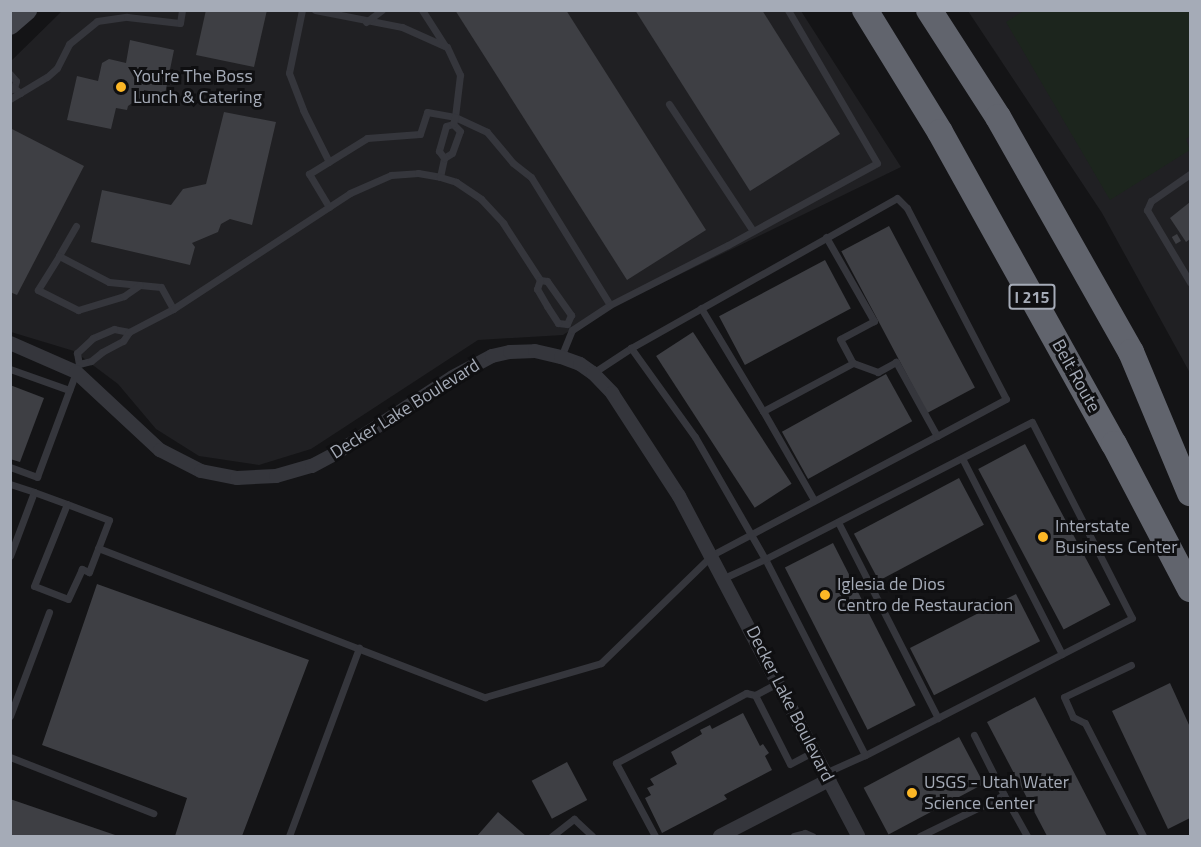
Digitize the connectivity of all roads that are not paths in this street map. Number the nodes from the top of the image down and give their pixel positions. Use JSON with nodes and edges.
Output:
{"nodes":[{"id":1,"x":27,"y":10,"type":"edge"},
{"id":2,"x":183,"y":10,"type":"edge"},
{"id":3,"x":302,"y":10,"type":"edge"},
{"id":4,"x":315,"y":10,"type":"edge"},
{"id":5,"x":382,"y":10,"type":"edge"},
{"id":6,"x":422,"y":10,"type":"edge"},
{"id":7,"x":788,"y":10,"type":"edge"},
{"id":8,"x":864,"y":10,"type":"edge"},
{"id":9,"x":929,"y":10,"type":"edge"},
{"id":10,"x":330,"y":12,"type":"edge"},
{"id":11,"x":366,"y":22,"type":"junction"},
{"id":12,"x":10,"y":25,"type":"edge"},
{"id":13,"x":446,"y":46,"type":"junction"},
{"id":14,"x":10,"y":74,"type":"edge"},
{"id":15,"x":15,"y":90,"type":"edge"},
{"id":16,"x":10,"y":99,"type":"edge"},
{"id":17,"x":669,"y":104,"type":"dead end"},
{"id":18,"x":454,"y":121,"type":"junction"},
{"id":19,"x":444,"y":158,"type":"junction"},
{"id":20,"x":329,"y":162,"type":"junction"},
{"id":21,"x":1191,"y":174,"type":"edge"},
{"id":22,"x":440,"y":177,"type":"junction"},
{"id":23,"x":329,"y":207,"type":"junction"},
{"id":24,"x":76,"y":226,"type":"dead end"},
{"id":25,"x":753,"y":231,"type":"junction"},
{"id":26,"x":826,"y":237,"type":"junction"},
{"id":27,"x":59,"y":256,"type":"junction"},
{"id":28,"x":540,"y":280,"type":"junction"},
{"id":29,"x":1191,"y":282,"type":"edge"},
{"id":30,"x":141,"y":284,"type":"junction"},
{"id":31,"x":609,"y":305,"type":"junction"},
{"id":32,"x":701,"y":308,"type":"junction"},
{"id":33,"x":173,"y":309,"type":"junction"},
{"id":34,"x":569,"y":327,"type":"junction"},
{"id":35,"x":129,"y":332,"type":"junction"},
{"id":36,"x":10,"y":343,"type":"edge"},
{"id":37,"x":632,"y":348,"type":"junction"},
{"id":38,"x":1131,"y":352,"type":"junction"},
{"id":39,"x":561,"y":357,"type":"junction"},
{"id":40,"x":854,"y":363,"type":"junction"},
{"id":41,"x":78,"y":368,"type":"junction"},
{"id":42,"x":10,"y":369,"type":"edge"},
{"id":43,"x":593,"y":373,"type":"junction"},
{"id":44,"x":69,"y":390,"type":"junction"},
{"id":45,"x":763,"y":411,"type":"junction"},
{"id":46,"x":937,"y":436,"type":"junction"},
{"id":47,"x":962,"y":458,"type":"junction"},
{"id":48,"x":1191,"y":458,"type":"edge"},
{"id":49,"x":10,"y":467,"type":"edge"},
{"id":50,"x":10,"y":484,"type":"edge"},
{"id":51,"x":34,"y":492,"type":"junction"},
{"id":52,"x":1191,"y":493,"type":"edge"},
{"id":53,"x":814,"y":500,"type":"junction"},
{"id":54,"x":67,"y":504,"type":"junction"},
{"id":55,"x":838,"y":522,"type":"junction"},
{"id":56,"x":753,"y":533,"type":"junction"},
{"id":57,"x":99,"y":548,"type":"junction"},
{"id":58,"x":712,"y":555,"type":"junction"},
{"id":59,"x":10,"y":556,"type":"edge"},
{"id":60,"x":765,"y":559,"type":"junction"},
{"id":61,"x":724,"y":578,"type":"junction"},
{"id":62,"x":1191,"y":589,"type":"edge"},
{"id":63,"x":49,"y":612,"type":"dead end"},
{"id":64,"x":359,"y":648,"type":"junction"},
{"id":65,"x":1062,"y":654,"type":"junction"},
{"id":66,"x":1131,"y":665,"type":"dead end"},
{"id":67,"x":778,"y":683,"type":"junction"},
{"id":68,"x":755,"y":695,"type":"junction"},
{"id":69,"x":10,"y":717,"type":"edge"},
{"id":70,"x":938,"y":717,"type":"junction"},
{"id":71,"x":974,"y":735,"type":"dead end"},
{"id":72,"x":814,"y":752,"type":"junction"},
{"id":73,"x":866,"y":755,"type":"junction"},
{"id":74,"x":10,"y":757,"type":"edge"},
{"id":75,"x":827,"y":777,"type":"junction"},
{"id":76,"x":1004,"y":795,"type":"junction"},
{"id":77,"x":153,"y":813,"type":"dead end"},
{"id":78,"x":809,"y":835,"type":"edge"},
{"id":79,"x":289,"y":837,"type":"edge"},
{"id":80,"x":552,"y":837,"type":"edge"},
{"id":81,"x":592,"y":837,"type":"edge"},
{"id":82,"x":656,"y":837,"type":"edge"},
{"id":83,"x":720,"y":837,"type":"edge"},
{"id":84,"x":794,"y":837,"type":"edge"},
{"id":85,"x":858,"y":837,"type":"edge"},
{"id":86,"x":920,"y":837,"type":"edge"},
{"id":87,"x":1027,"y":837,"type":"edge"},
{"id":88,"x":1143,"y":837,"type":"edge"}],
"edges":[{"from":1,"to":12,"type":"street"},
{"from":2,"to":15,"type":"lane"},
{"from":3,"to":20,"type":"lane"},
{"from":4,"to":10,"type":"lane"},
{"from":5,"to":11,"type":"lane"},
{"from":6,"to":13,"type":"lane"},
{"from":7,"to":25,"type":"lane"},
{"from":8,"to":62,"type":"highway","name":"Belt Route","number":"I 215"},
{"from":9,"to":38,"type":"highway"},
{"from":10,"to":11,"type":"lane"},
{"from":11,"to":13,"type":"lane"},
{"from":13,"to":18,"type":"lane"},
{"from":14,"to":15,"type":"lane"},
{"from":15,"to":16,"type":"lane"},
{"from":17,"to":25,"type":"lane"},
{"from":18,"to":19,"type":"lane"},
{"from":18,"to":19,"type":"lane"},
{"from":18,"to":20,"type":"lane"},
{"from":18,"to":31,"type":"lane"},
{"from":19,"to":22,"type":"lane"},
{"from":20,"to":23,"type":"lane"},
{"from":21,"to":29,"type":"lane"},
{"from":22,"to":23,"type":"lane"},
{"from":22,"to":28,"type":"lane"},
{"from":23,"to":33,"type":"lane"},
{"from":24,"to":27,"type":"lane"},
{"from":25,"to":31,"type":"lane"},
{"from":26,"to":32,"type":"lane"},
{"from":26,"to":40,"type":"lane"},
{"from":26,"to":46,"type":"lane"},
{"from":27,"to":30,"type":"lane"},
{"from":27,"to":30,"type":"lane"},
{"from":28,"to":34,"type":"lane"},
{"from":28,"to":34,"type":"lane"},
{"from":30,"to":33,"type":"lane"},
{"from":31,"to":34,"type":"lane"},
{"from":32,"to":37,"type":"lane"},
{"from":32,"to":45,"type":"lane"},
{"from":33,"to":35,"type":"lane"},
{"from":34,"to":39,"type":"lane"},
{"from":35,"to":41,"type":"lane"},
{"from":35,"to":41,"type":"lane"},
{"from":36,"to":41,"type":"street","name":"Decker Lake Boulevard"},
{"from":37,"to":43,"type":"lane"},
{"from":37,"to":56,"type":"lane"},
{"from":38,"to":48,"type":"highway"},
{"from":38,"to":52,"type":"highway"},
{"from":39,"to":41,"type":"street","name":"Decker Lake Boulevard"},
{"from":39,"to":43,"type":"street","name":"Decker Lake Boulevard"},
{"from":40,"to":45,"type":"lane"},
{"from":40,"to":46,"type":"lane"},
{"from":41,"to":44,"type":"lane"},
{"from":42,"to":44,"type":"lane"},
{"from":43,"to":58,"type":"street","name":"Decker Lake Boulevard"},
{"from":44,"to":49,"type":"lane"},
{"from":45,"to":53,"type":"lane"},
{"from":46,"to":53,"type":"lane"},
{"from":47,"to":55,"type":"lane"},
{"from":47,"to":65,"type":"lane"},
{"from":47,"to":65,"type":"lane"},
{"from":50,"to":51,"type":"lane"},
{"from":51,"to":54,"type":"lane"},
{"from":51,"to":59,"type":"lane"},
{"from":53,"to":56,"type":"lane"},
{"from":54,"to":57,"type":"lane"},
{"from":54,"to":57,"type":"lane"},
{"from":55,"to":60,"type":"lane"},
{"from":55,"to":70,"type":"lane"},
{"from":56,"to":58,"type":"lane"},
{"from":56,"to":60,"type":"lane"},
{"from":57,"to":64,"type":"lane"},
{"from":58,"to":61,"type":"street","name":"Decker Lake Boulevard"},
{"from":58,"to":64,"type":"lane"},
{"from":60,"to":61,"type":"lane"},
{"from":60,"to":73,"type":"lane"},
{"from":61,"to":67,"type":"street","name":"Decker Lake Boulevard"},
{"from":63,"to":69,"type":"lane"},
{"from":64,"to":79,"type":"lane"},
{"from":65,"to":70,"type":"lane"},
{"from":66,"to":88,"type":"lane"},
{"from":67,"to":68,"type":"lane"},
{"from":67,"to":72,"type":"street","name":"Decker Lake Boulevard"},
{"from":68,"to":72,"type":"lane"},
{"from":68,"to":82,"type":"lane"},
{"from":70,"to":73,"type":"lane"},
{"from":71,"to":76,"type":"lane"},
{"from":72,"to":75,"type":"street","name":"Decker Lake Boulevard"},
{"from":73,"to":75,"type":"lane"},
{"from":74,"to":77,"type":"lane"},
{"from":75,"to":83,"type":"street"},
{"from":75,"to":85,"type":"street","name":"Decker Lake Boulevard"},
{"from":76,"to":86,"type":"lane"},
{"from":76,"to":87,"type":"lane"},
{"from":78,"to":84,"type":"lane"},
{"from":80,"to":81,"type":"lane"}]}
